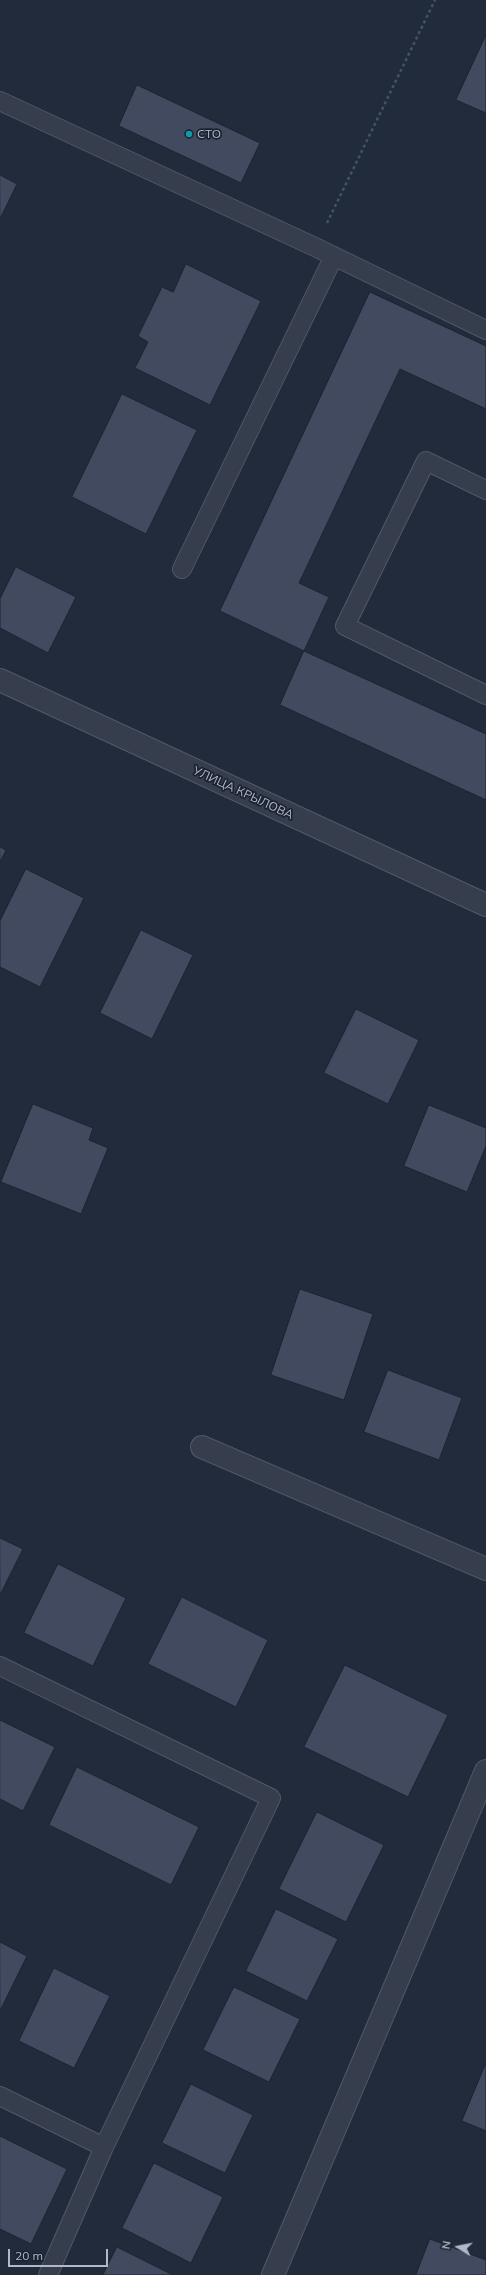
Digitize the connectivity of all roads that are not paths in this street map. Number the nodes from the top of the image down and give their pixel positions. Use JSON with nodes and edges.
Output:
{"nodes":[{"id":1,"x":0,"y":101,"type":"edge"},
{"id":2,"x":334,"y":256,"type":"junction"},
{"id":3,"x":486,"y":330,"type":"edge"},
{"id":4,"x":486,"y":490,"type":"edge"},
{"id":5,"x":182,"y":569,"type":"dead end"},
{"id":6,"x":0,"y":680,"type":"edge"},
{"id":7,"x":486,"y":695,"type":"edge"},
{"id":8,"x":486,"y":905,"type":"edge"},
{"id":9,"x":202,"y":1447,"type":"dead end"},
{"id":10,"x":486,"y":1569,"type":"edge"},
{"id":11,"x":0,"y":1666,"type":"edge"},
{"id":12,"x":486,"y":1771,"type":"edge"},
{"id":13,"x":0,"y":2096,"type":"edge"},
{"id":14,"x":104,"y":2147,"type":"junction"},
{"id":15,"x":48,"y":2275,"type":"edge"},
{"id":16,"x":273,"y":2275,"type":"edge"}],
"edges":[{"from":1,"to":2,"type":"lane"},
{"from":2,"to":3,"type":"lane"},
{"from":2,"to":5,"type":"lane"},
{"from":4,"to":7,"type":"lane"},
{"from":6,"to":8,"type":"street","name":"УЛИЦА КРЫЛОВА"},
{"from":9,"to":10,"type":"street"},
{"from":11,"to":14,"type":"lane"},
{"from":12,"to":16,"type":"street"},
{"from":13,"to":14,"type":"lane"},
{"from":14,"to":15,"type":"lane"}]}
